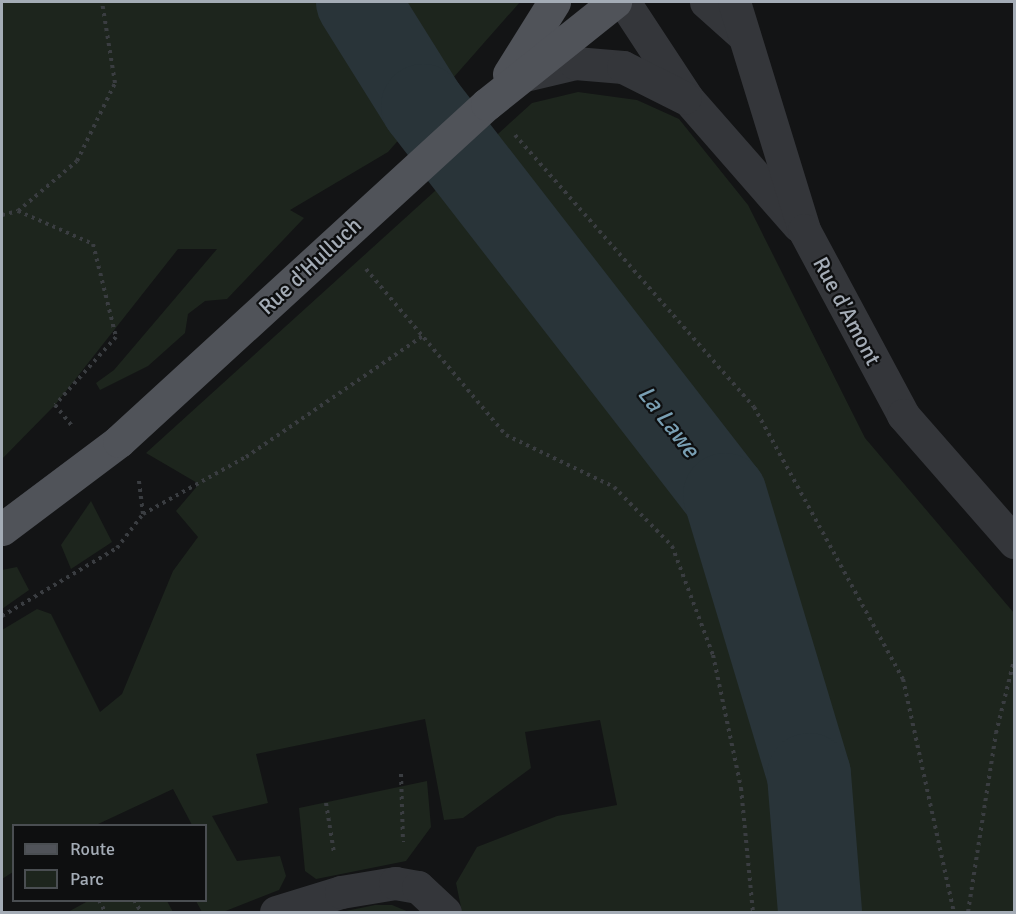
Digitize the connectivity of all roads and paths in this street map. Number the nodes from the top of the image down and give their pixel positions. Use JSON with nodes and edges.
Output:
{"nodes":[{"id":1,"x":102,"y":2,"type":"edge"},
{"id":2,"x":554,"y":2,"type":"edge"},
{"id":3,"x":615,"y":2,"type":"edge"},
{"id":4,"x":624,"y":2,"type":"edge"},
{"id":5,"x":706,"y":2,"type":"edge"},
{"id":6,"x":734,"y":2,"type":"edge"},
{"id":7,"x":747,"y":2,"type":"edge"},
{"id":8,"x":750,"y":42,"type":"junction"},
{"id":9,"x":525,"y":75,"type":"junction"},
{"id":10,"x":687,"y":98,"type":"junction"},
{"id":11,"x":487,"y":104,"type":"junction"},
{"id":12,"x":18,"y":211,"type":"junction"},
{"id":13,"x":2,"y":215,"type":"edge"},
{"id":14,"x":804,"y":230,"type":"junction"},
{"id":15,"x":340,"y":238,"type":"junction"},
{"id":16,"x":423,"y":336,"type":"junction"},
{"id":17,"x":75,"y":429,"type":"dead end"},
{"id":18,"x":139,"y":475,"type":"dead end"},
{"id":19,"x":142,"y":514,"type":"junction"},
{"id":20,"x":2,"y":529,"type":"edge"},
{"id":21,"x":1014,"y":542,"type":"edge"},
{"id":22,"x":2,"y":616,"type":"edge"},
{"id":23,"x":1014,"y":660,"type":"edge"},
{"id":24,"x":401,"y":774,"type":"dead end"},
{"id":25,"x":326,"y":803,"type":"dead end"},
{"id":26,"x":409,"y":886,"type":"junction"},
{"id":27,"x":341,"y":892,"type":"junction"},
{"id":28,"x":276,"y":912,"type":"edge"},
{"id":29,"x":445,"y":912,"type":"edge"},
{"id":30,"x":753,"y":912,"type":"edge"},
{"id":31,"x":954,"y":912,"type":"edge"},
{"id":32,"x":968,"y":912,"type":"edge"}],
"edges":[{"from":1,"to":12,"type":"path"},
{"from":2,"to":11,"type":"main road"},
{"from":3,"to":9,"type":"main road","name":"Rue d'Hulluch"},
{"from":4,"to":10,"type":"street"},
{"from":5,"to":8,"type":"street"},
{"from":6,"to":8,"type":"street"},
{"from":7,"to":8,"type":"street"},
{"from":8,"to":14,"type":"street","name":"Rue d'Amont"},
{"from":9,"to":10,"type":"street"},
{"from":9,"to":11,"type":"main road","name":"Rue d'Hulluch"},
{"from":10,"to":14,"type":"street"},
{"from":11,"to":15,"type":"main road","name":"Rue d'Hulluch"},
{"from":11,"to":31,"type":"path"},
{"from":12,"to":13,"type":"path"},
{"from":12,"to":17,"type":"path"},
{"from":14,"to":21,"type":"street","name":"Rue d'Amont"},
{"from":15,"to":16,"type":"path"},
{"from":15,"to":20,"type":"main road","name":"Rue d'Hulluch"},
{"from":16,"to":19,"type":"path"},
{"from":16,"to":30,"type":"path"},
{"from":18,"to":19,"type":"path"},
{"from":19,"to":22,"type":"path"},
{"from":23,"to":32,"type":"path"},
{"from":24,"to":26,"type":"path"},
{"from":25,"to":27,"type":"path"},
{"from":26,"to":27,"type":"street"},
{"from":26,"to":29,"type":"street"},
{"from":27,"to":28,"type":"street"}]}
